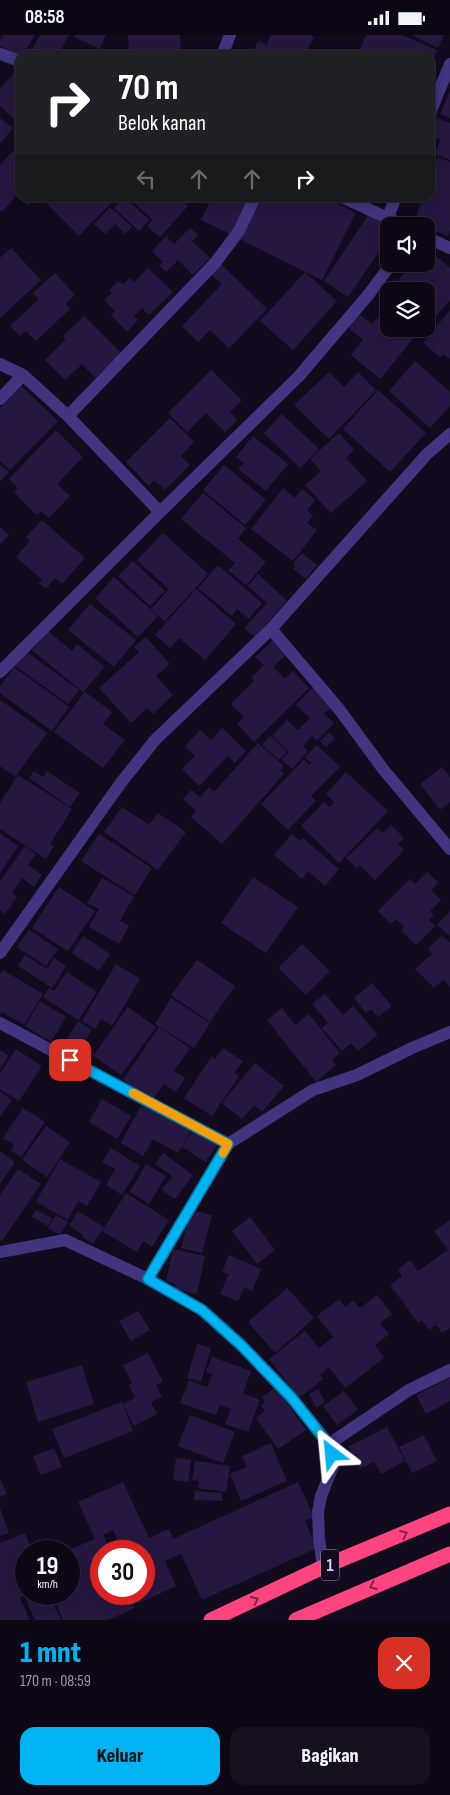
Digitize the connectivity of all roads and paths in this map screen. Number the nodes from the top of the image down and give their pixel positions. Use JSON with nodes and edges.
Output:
{"nodes":[{"id":1,"x":230,"y":35,"type":"edge"},
{"id":2,"x":224,"y":50,"type":"edge"},
{"id":3,"x":0,"y":54,"type":"edge"},
{"id":4,"x":15,"y":59,"type":"edge"},
{"id":5,"x":450,"y":64,"type":"edge"},
{"id":6,"x":435,"y":101,"type":"edge"},
{"id":7,"x":253,"y":202,"type":"edge"},
{"id":8,"x":354,"y":202,"type":"edge"},
{"id":9,"x":394,"y":202,"type":"edge"},
{"id":10,"x":388,"y":217,"type":"joint"},
{"id":11,"x":435,"y":241,"type":"edge"},
{"id":12,"x":450,"y":248,"type":"edge"},
{"id":13,"x":384,"y":272,"type":"edge"},
{"id":14,"x":0,"y":364,"type":"edge"},
{"id":15,"x":23,"y":375,"type":"junction"},
{"id":16,"x":0,"y":399,"type":"edge"},
{"id":17,"x":68,"y":416,"type":"junction"},
{"id":18,"x":450,"y":434,"type":"edge"},
{"id":19,"x":160,"y":512,"type":"junction"},
{"id":20,"x":271,"y":629,"type":"junction"},
{"id":21,"x":0,"y":672,"type":"edge"},
{"id":22,"x":450,"y":849,"type":"edge"},
{"id":23,"x":0,"y":953,"type":"edge"},
{"id":24,"x":0,"y":1023,"type":"edge"},
{"id":25,"x":450,"y":1032,"type":"edge"},
{"id":26,"x":228,"y":1144,"type":"junction"},
{"id":27,"x":0,"y":1251,"type":"edge"},
{"id":28,"x":148,"y":1279,"type":"junction"},
{"id":29,"x":450,"y":1370,"type":"edge"},
{"id":30,"x":329,"y":1445,"type":"junction"},
{"id":31,"x":450,"y":1514,"type":"edge"},
{"id":32,"x":450,"y":1554,"type":"edge"},
{"id":33,"x":323,"y":1567,"type":"junction"},
{"id":34,"x":315,"y":1616,"type":"edge"},
{"id":35,"x":211,"y":1620,"type":"edge"},
{"id":36,"x":296,"y":1620,"type":"edge"}],
"edges":[{"from":1,"to":2,"type":"street"},
{"from":3,"to":4,"type":"street"},
{"from":5,"to":6,"type":"street"},
{"from":7,"to":17,"type":"street"},
{"from":8,"to":10,"type":"street"},
{"from":9,"to":10,"type":"street"},
{"from":11,"to":12,"type":"street"},
{"from":13,"to":19,"type":"street"},
{"from":14,"to":15,"type":"street"},
{"from":15,"to":16,"type":"street"},
{"from":15,"to":17,"type":"street"},
{"from":17,"to":19,"type":"street"},
{"from":18,"to":20,"type":"street"},
{"from":19,"to":21,"type":"street"},
{"from":20,"to":22,"type":"street"},
{"from":20,"to":23,"type":"street"},
{"from":24,"to":26,"type":"street"},
{"from":25,"to":26,"type":"street"},
{"from":26,"to":28,"type":"street"},
{"from":27,"to":28,"type":"street"},
{"from":28,"to":30,"type":"street"},
{"from":29,"to":30,"type":"street"},
{"from":30,"to":33,"type":"street"},
{"from":33,"to":31,"type":"highway","number":"1","one_way":true},
{"from":32,"to":34,"type":"highway","number":"1","one_way":true},
{"from":35,"to":33,"type":"highway","number":"1","one_way":true},
{"from":34,"to":36,"type":"highway","number":"1"}]}
